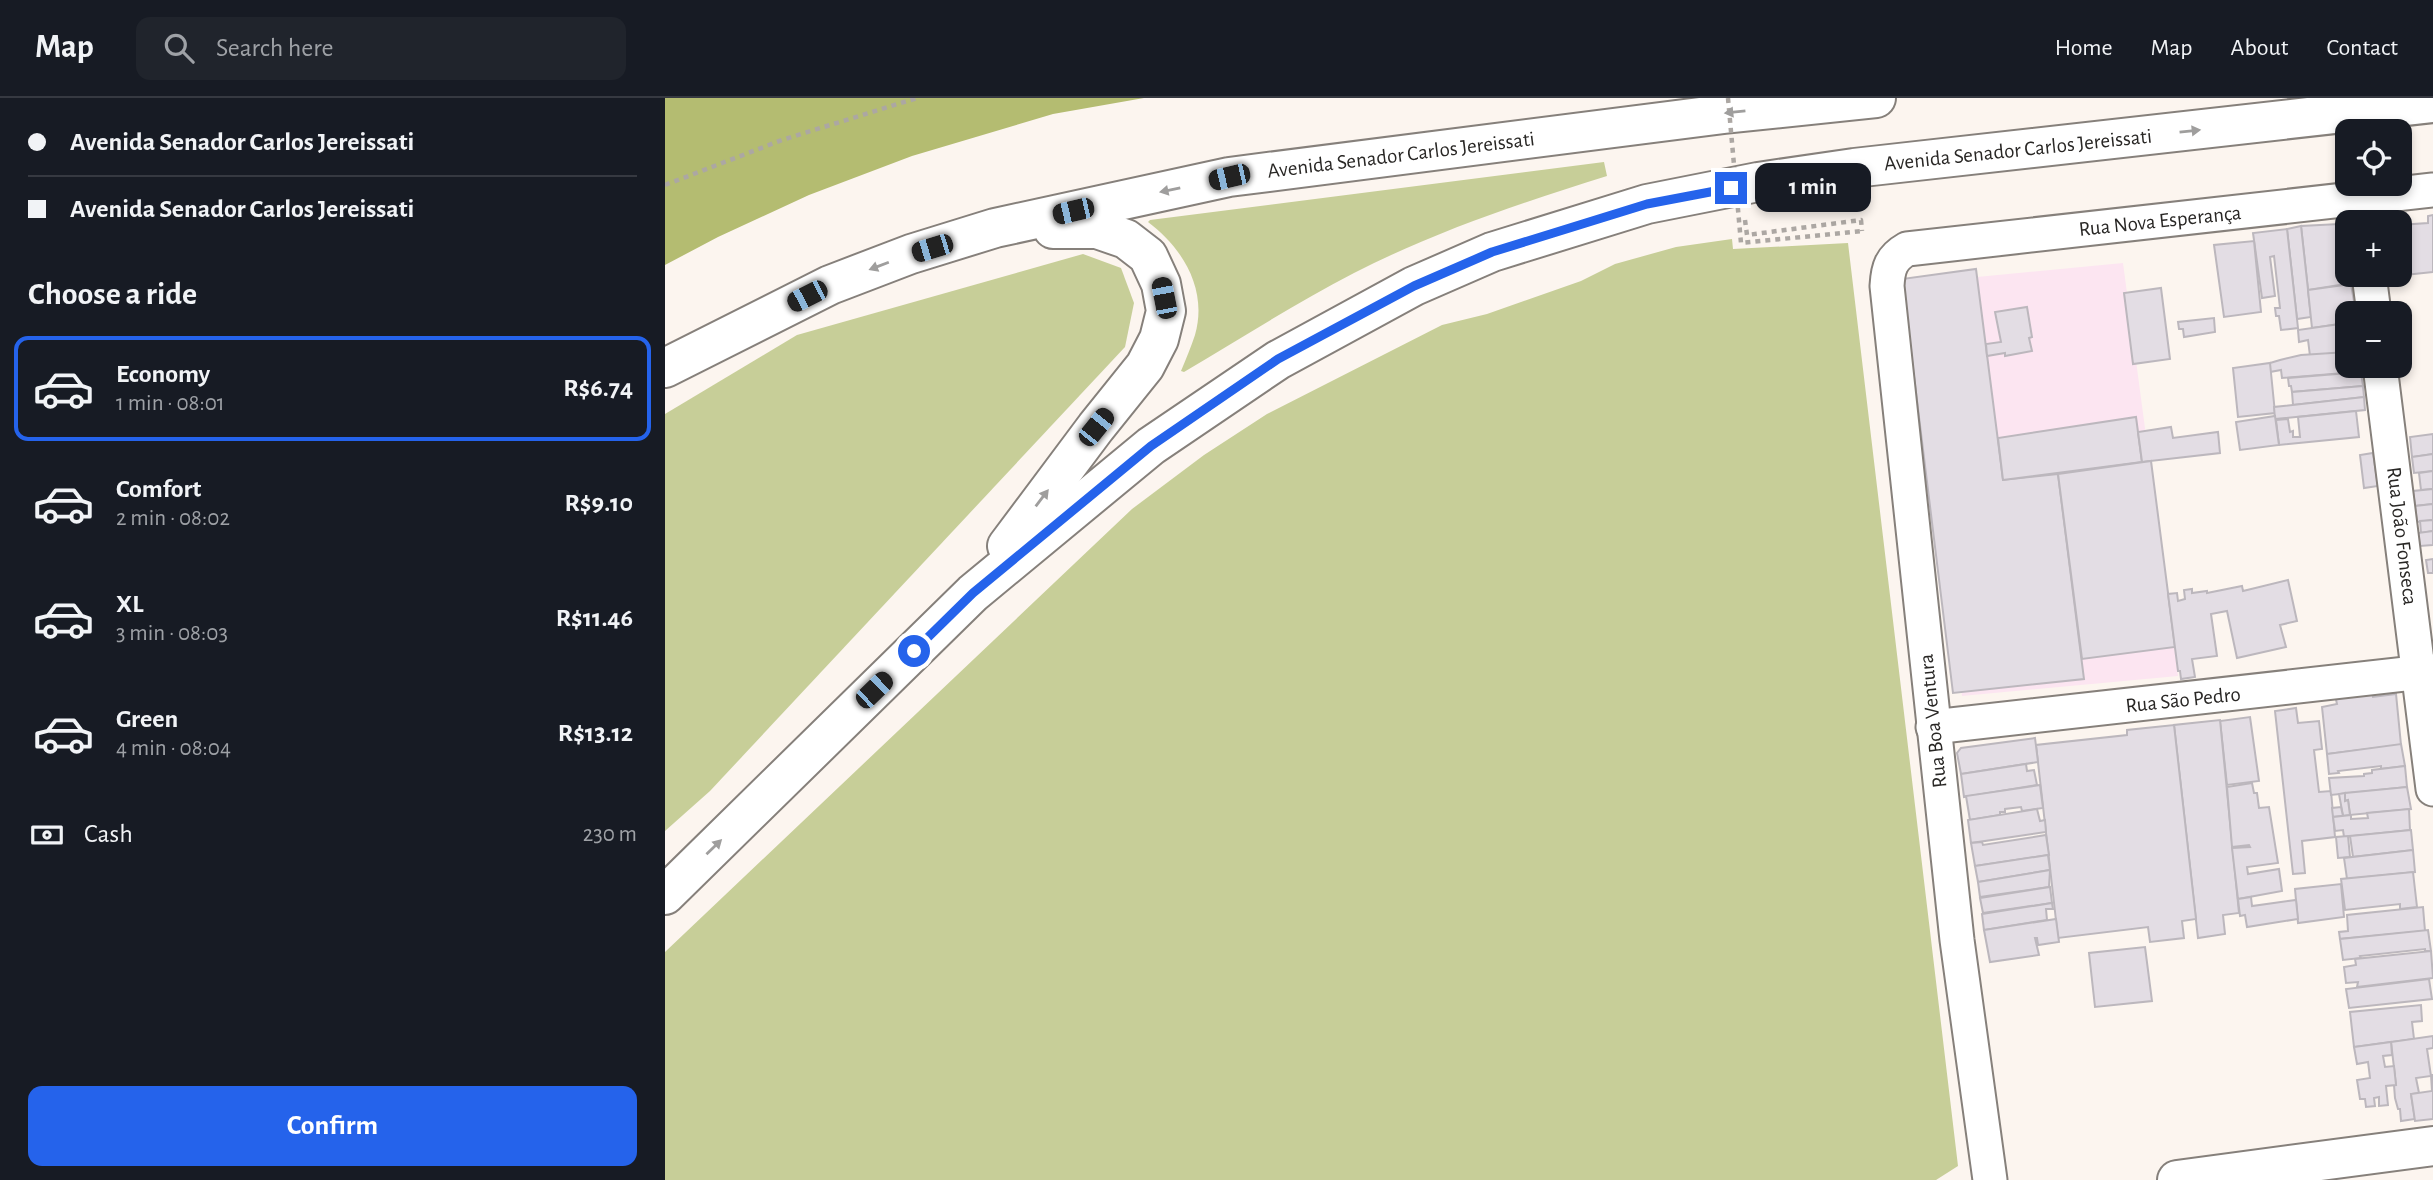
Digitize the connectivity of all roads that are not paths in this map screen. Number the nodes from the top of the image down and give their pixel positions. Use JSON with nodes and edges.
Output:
{"nodes":[{"id":1,"x":1875,"y":98,"type":"edge"},
{"id":2,"x":2433,"y":103,"type":"edge"},
{"id":3,"x":2363,"y":119,"type":"edge"},
{"id":4,"x":2335,"y":123,"type":"edge"},
{"id":5,"x":2433,"y":190,"type":"edge"},
{"id":6,"x":2359,"y":202,"type":"edge"},
{"id":7,"x":995,"y":228,"type":"junction"},
{"id":8,"x":1891,"y":261,"type":"joint"},
{"id":9,"x":665,"y":368,"type":"edge"},
{"id":10,"x":2383,"y":378,"type":"edge"},
{"id":11,"x":973,"y":593,"type":"junction"},
{"id":12,"x":2427,"y":671,"type":"edge"},
{"id":13,"x":1933,"y":727,"type":"junction"},
{"id":14,"x":2433,"y":789,"type":"edge"},
{"id":15,"x":665,"y":895,"type":"edge"},
{"id":16,"x":2433,"y":1146,"type":"edge"},
{"id":17,"x":1990,"y":1180,"type":"edge"},
{"id":18,"x":2176,"y":1180,"type":"edge"}],
"edges":[{"from":1,"to":7,"type":"main road","name":"Avenida Senador Carlos Jereissati","one_way":true},
{"from":2,"to":3,"type":"main road","name":"Avenida Senador Carlos Jereissati"},
{"from":11,"to":4,"type":"main road","name":"Avenida Senador Carlos Jereissati","one_way":true},
{"from":5,"to":6,"type":"street","name":"Rua Nova Esperança"},
{"from":6,"to":8,"type":"street","name":"Rua Nova Esperança"},
{"from":7,"to":9,"type":"main road","name":"Avenida Senador Carlos Jereissati","one_way":true},
{"from":11,"to":7,"type":"main road","one_way":true},
{"from":8,"to":13,"type":"street","name":"Rua Boa Ventura"},
{"from":10,"to":12,"type":"street","name":"Rua João Fonseca"},
{"from":15,"to":11,"type":"main road","name":"Avenida Senador Carlos Jereissati","one_way":true},
{"from":12,"to":13,"type":"street","name":"Rua São Pedro"},
{"from":12,"to":14,"type":"street","name":"Rua João Fonseca"},
{"from":13,"to":17,"type":"street","name":"Rua Boa Ventura"},
{"from":16,"to":18,"type":"main road"}]}
